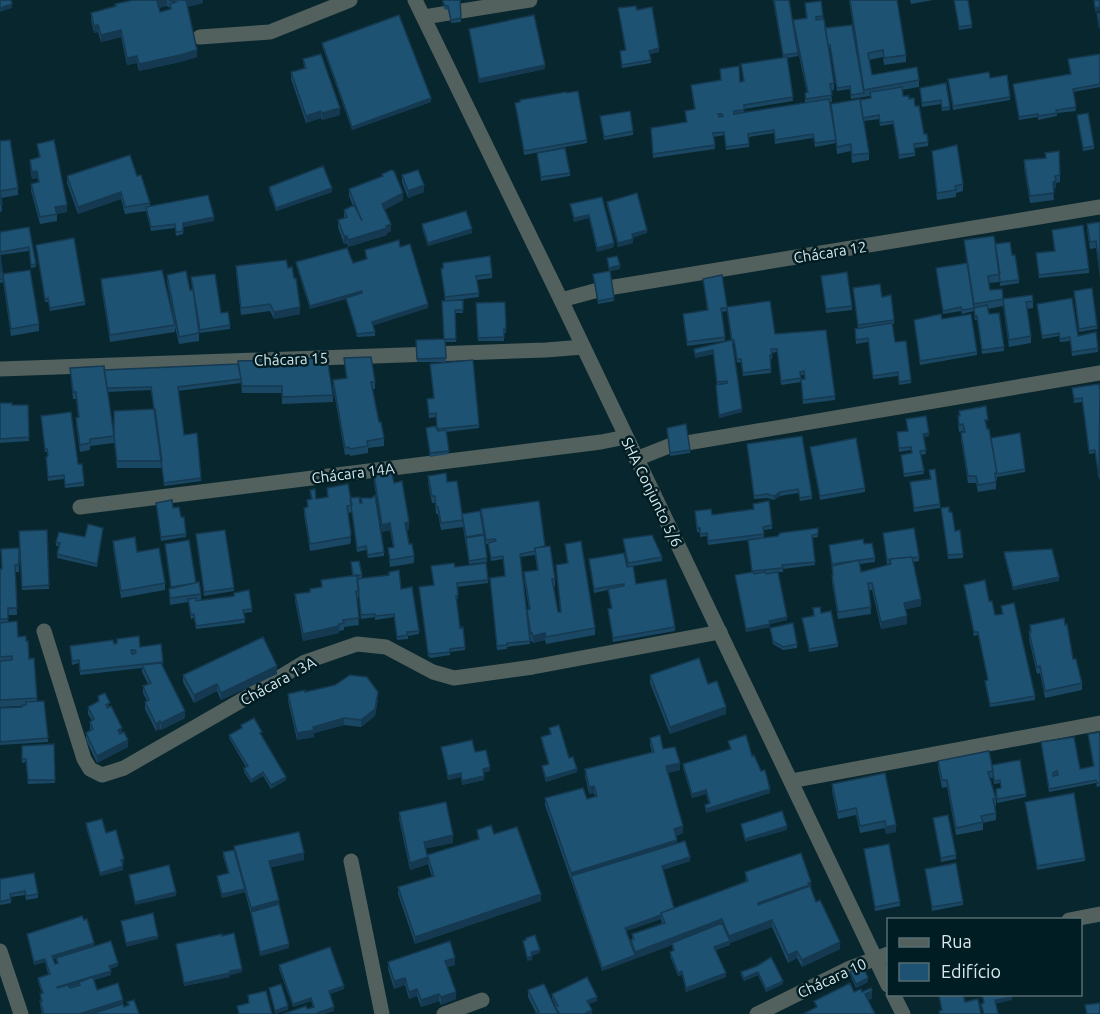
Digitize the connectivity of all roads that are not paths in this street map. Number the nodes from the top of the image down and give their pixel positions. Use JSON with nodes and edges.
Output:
{"nodes":[{"id":1,"x":350,"y":0,"type":"edge"},
{"id":2,"x":415,"y":0,"type":"edge"},
{"id":3,"x":530,"y":0,"type":"edge"},
{"id":4,"x":424,"y":17,"type":"junction"},
{"id":5,"x":200,"y":37,"type":"dead end"},
{"id":6,"x":1100,"y":207,"type":"edge"},
{"id":7,"x":561,"y":300,"type":"junction"},
{"id":8,"x":582,"y":347,"type":"junction"},
{"id":9,"x":0,"y":369,"type":"edge"},
{"id":10,"x":1100,"y":373,"type":"edge"},
{"id":11,"x":626,"y":437,"type":"junction"},
{"id":12,"x":636,"y":459,"type":"junction"},
{"id":13,"x":80,"y":507,"type":"dead end"},
{"id":14,"x":44,"y":631,"type":"dead end"},
{"id":15,"x":720,"y":632,"type":"junction"},
{"id":16,"x":1100,"y":723,"type":"edge"},
{"id":17,"x":791,"y":781,"type":"junction"},
{"id":18,"x":351,"y":861,"type":"dead end"},
{"id":19,"x":1100,"y":914,"type":"edge"},
{"id":20,"x":1079,"y":918,"type":"edge"},
{"id":21,"x":0,"y":951,"type":"edge"},
{"id":22,"x":882,"y":956,"type":"edge"},
{"id":23,"x":887,"y":980,"type":"edge"},
{"id":24,"x":894,"y":996,"type":"edge"},
{"id":25,"x":482,"y":1000,"type":"dead end"},
{"id":26,"x":21,"y":1014,"type":"edge"},
{"id":27,"x":382,"y":1014,"type":"edge"},
{"id":28,"x":444,"y":1014,"type":"edge"},
{"id":29,"x":757,"y":1014,"type":"edge"},
{"id":30,"x":903,"y":1014,"type":"edge"}],
"edges":[{"from":1,"to":5,"type":"street"},
{"from":2,"to":4,"type":"street","name":"SHA Conjunto 5/6"},
{"from":3,"to":4,"type":"street"},
{"from":4,"to":7,"type":"street","name":"SHA Conjunto 5/6"},
{"from":6,"to":7,"type":"street","name":"Chácara 12"},
{"from":7,"to":8,"type":"street","name":"SHA Conjunto 5/6"},
{"from":8,"to":9,"type":"street","name":"Chácara 15"},
{"from":8,"to":11,"type":"street","name":"SHA Conjunto 5/6"},
{"from":10,"to":12,"type":"street"},
{"from":11,"to":12,"type":"street","name":"SHA Conjunto 5/6"},
{"from":11,"to":13,"type":"street","name":"Chácara 14A"},
{"from":12,"to":15,"type":"street","name":"SHA Conjunto 5/6"},
{"from":14,"to":15,"type":"street","name":"Chácara 13A"},
{"from":15,"to":17,"type":"street","name":"SHA Conjunto 5/6"},
{"from":16,"to":17,"type":"street"},
{"from":17,"to":22,"type":"street","name":"SHA Conjunto 5/6"},
{"from":18,"to":27,"type":"street"},
{"from":19,"to":20,"type":"street"},
{"from":21,"to":26,"type":"street"},
{"from":22,"to":23,"type":"street","name":"SHA Conjunto 5/6"},
{"from":22,"to":29,"type":"street","name":"Chácara 10"},
{"from":24,"to":30,"type":"street"},
{"from":25,"to":28,"type":"street"}]}
